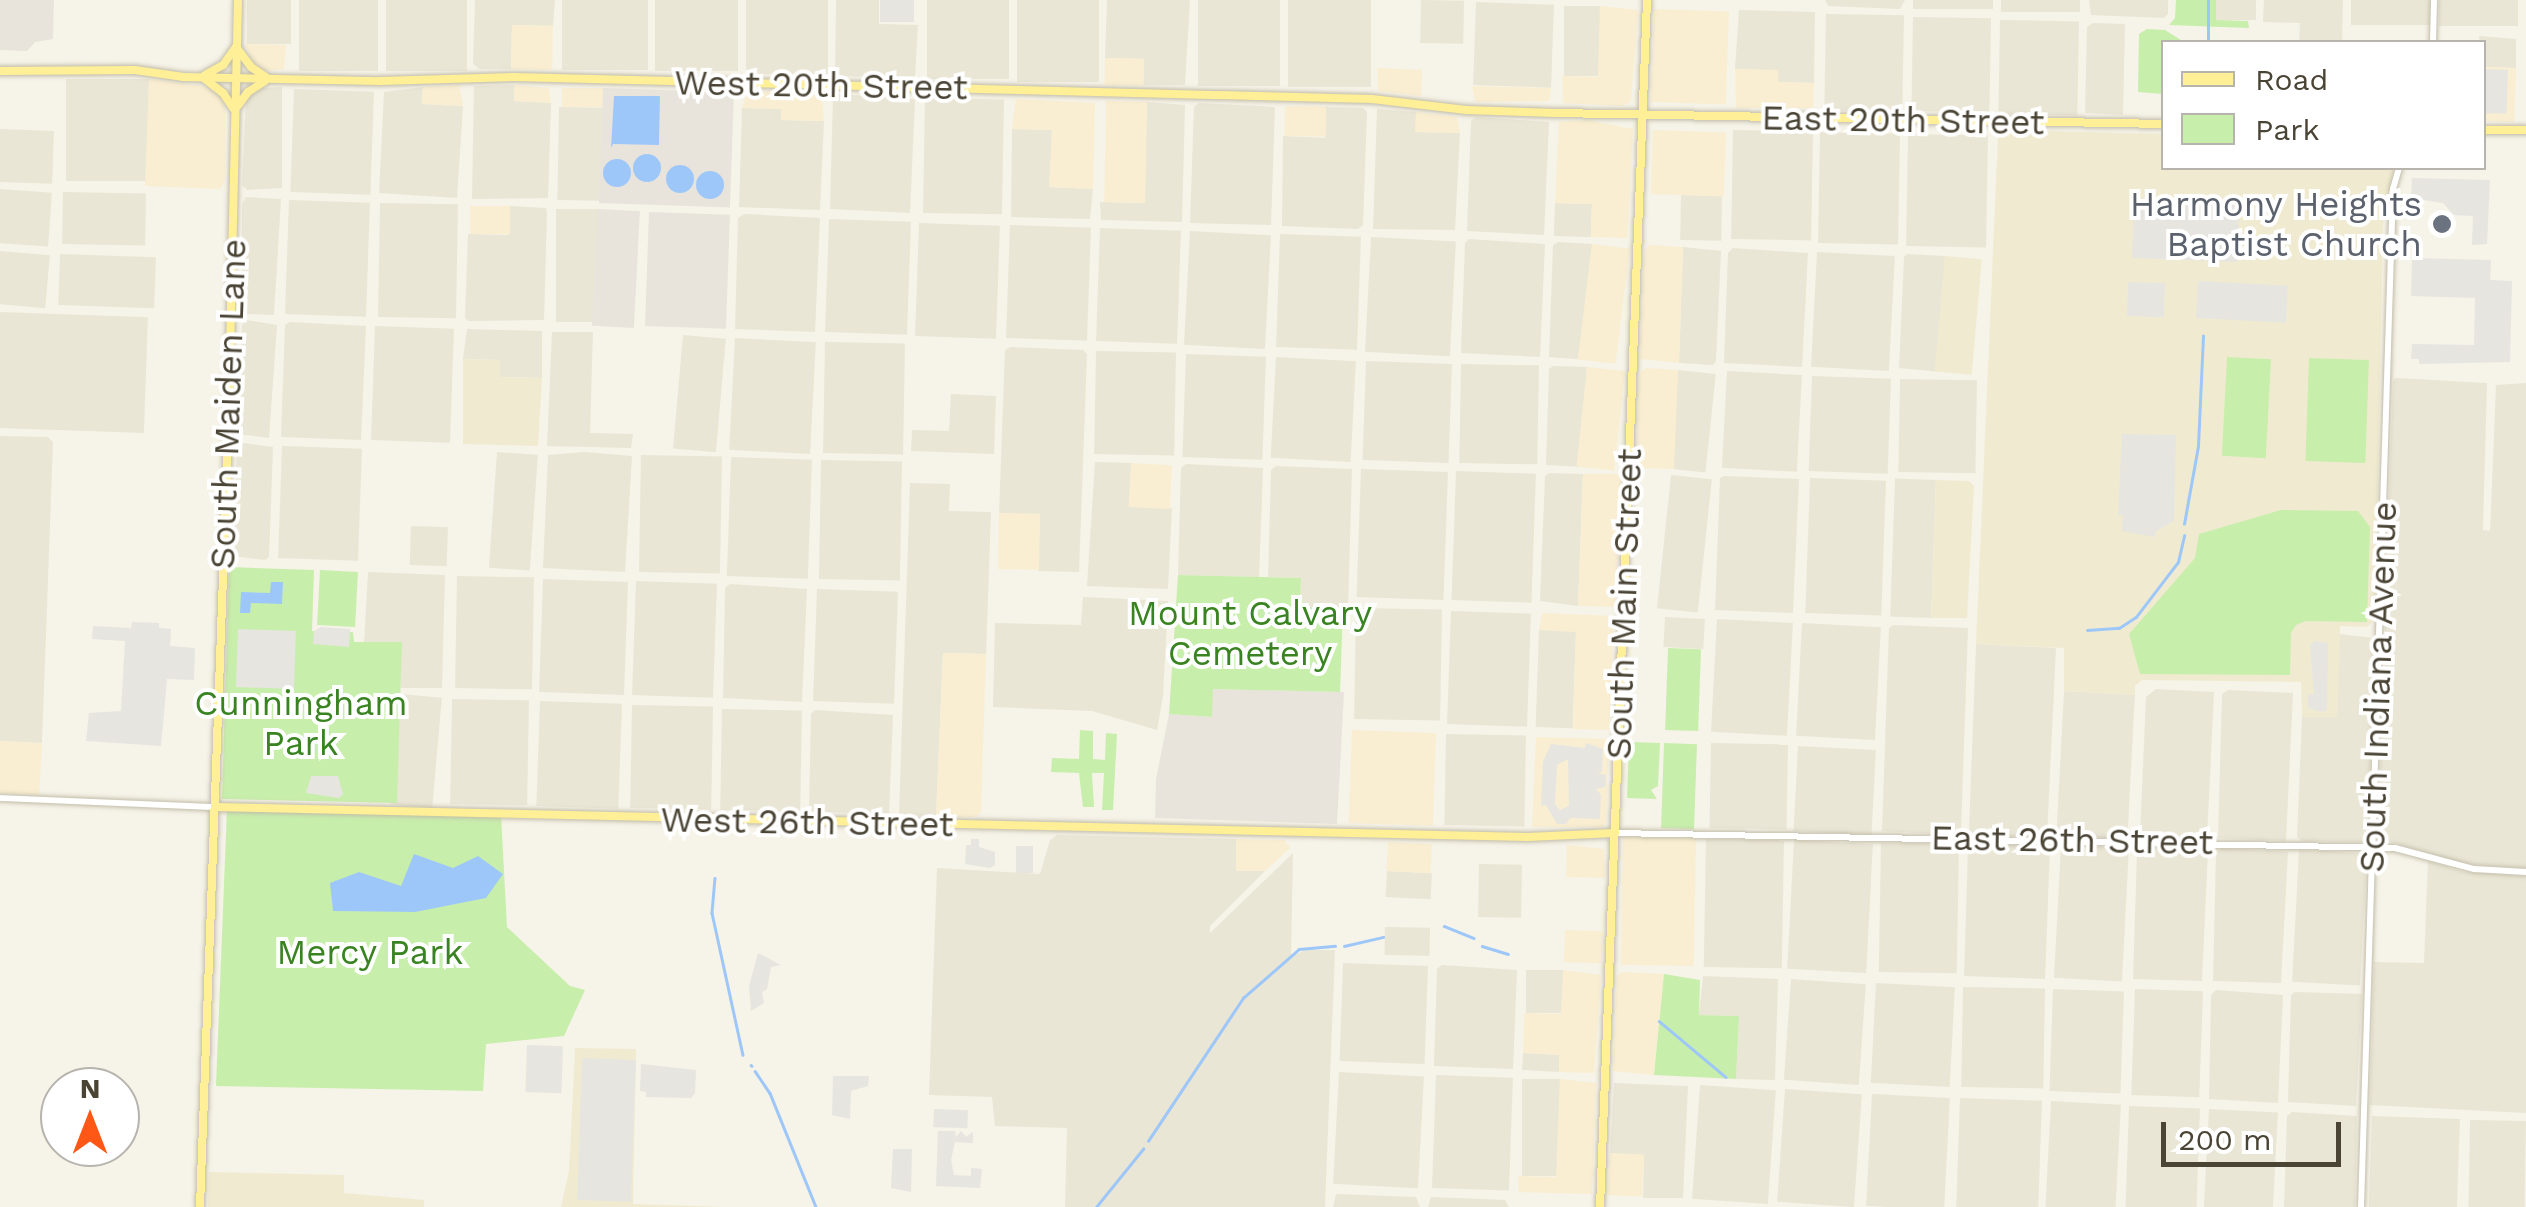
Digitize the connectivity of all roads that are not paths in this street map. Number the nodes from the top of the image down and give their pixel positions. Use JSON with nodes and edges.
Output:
{"nodes":[{"id":1,"x":238,"y":0,"type":"edge"},
{"id":2,"x":1647,"y":0,"type":"edge"},
{"id":3,"x":2434,"y":0,"type":"edge"},
{"id":4,"x":2432,"y":40,"type":"edge"},
{"id":5,"x":236,"y":47,"type":"junction"},
{"id":6,"x":0,"y":71,"type":"edge"},
{"id":7,"x":201,"y":77,"type":"junction"},
{"id":8,"x":236,"y":78,"type":"junction"},
{"id":9,"x":270,"y":79,"type":"junction"},
{"id":10,"x":234,"y":112,"type":"junction"},
{"id":11,"x":1643,"y":114,"type":"junction"},
{"id":12,"x":2161,"y":124,"type":"edge"},
{"id":13,"x":2486,"y":130,"type":"edge"},
{"id":14,"x":2526,"y":130,"type":"edge"},
{"id":15,"x":2399,"y":170,"type":"edge"},
{"id":16,"x":0,"y":798,"type":"edge"},
{"id":17,"x":215,"y":807,"type":"junction"},
{"id":18,"x":1615,"y":833,"type":"junction"},
{"id":19,"x":2373,"y":847,"type":"junction"},
{"id":20,"x":2526,"y":872,"type":"edge"},
{"id":21,"x":200,"y":1207,"type":"edge"},
{"id":22,"x":1600,"y":1207,"type":"edge"},
{"id":23,"x":2361,"y":1207,"type":"edge"}],
"edges":[{"from":1,"to":5,"type":"main road","name":"South Maiden Lane"},
{"from":2,"to":11,"type":"main road","name":"South Main Street"},
{"from":3,"to":4,"type":"street"},
{"from":5,"to":7,"type":"main road"},
{"from":5,"to":8,"type":"main road","name":"South Maiden Lane"},
{"from":5,"to":9,"type":"main road"},
{"from":6,"to":7,"type":"main road","name":"West 20th Street"},
{"from":7,"to":8,"type":"main road","name":"West 20th Street"},
{"from":7,"to":10,"type":"main road"},
{"from":8,"to":9,"type":"main road","name":"West 20th Street"},
{"from":8,"to":10,"type":"main road","name":"South Maiden Lane"},
{"from":9,"to":10,"type":"main road"},
{"from":9,"to":11,"type":"main road","name":"West 20th Street"},
{"from":10,"to":17,"type":"main road","name":"South Maiden Lane"},
{"from":11,"to":12,"type":"main road","name":"East 20th Street"},
{"from":11,"to":18,"type":"main road","name":"South Main Street"},
{"from":13,"to":14,"type":"main road"},
{"from":15,"to":19,"type":"street","name":"South Indiana Avenue"},
{"from":16,"to":17,"type":"street","name":"West 26th Street"},
{"from":17,"to":18,"type":"main road","name":"West 26th Street"},
{"from":17,"to":21,"type":"main road","name":"South Maiden Lane"},
{"from":18,"to":19,"type":"street","name":"East 26th Street"},
{"from":18,"to":22,"type":"main road","name":"South Main Street"},
{"from":19,"to":20,"type":"street","name":"East 26th Street"},
{"from":19,"to":23,"type":"street","name":"South Indiana Avenue"}]}
